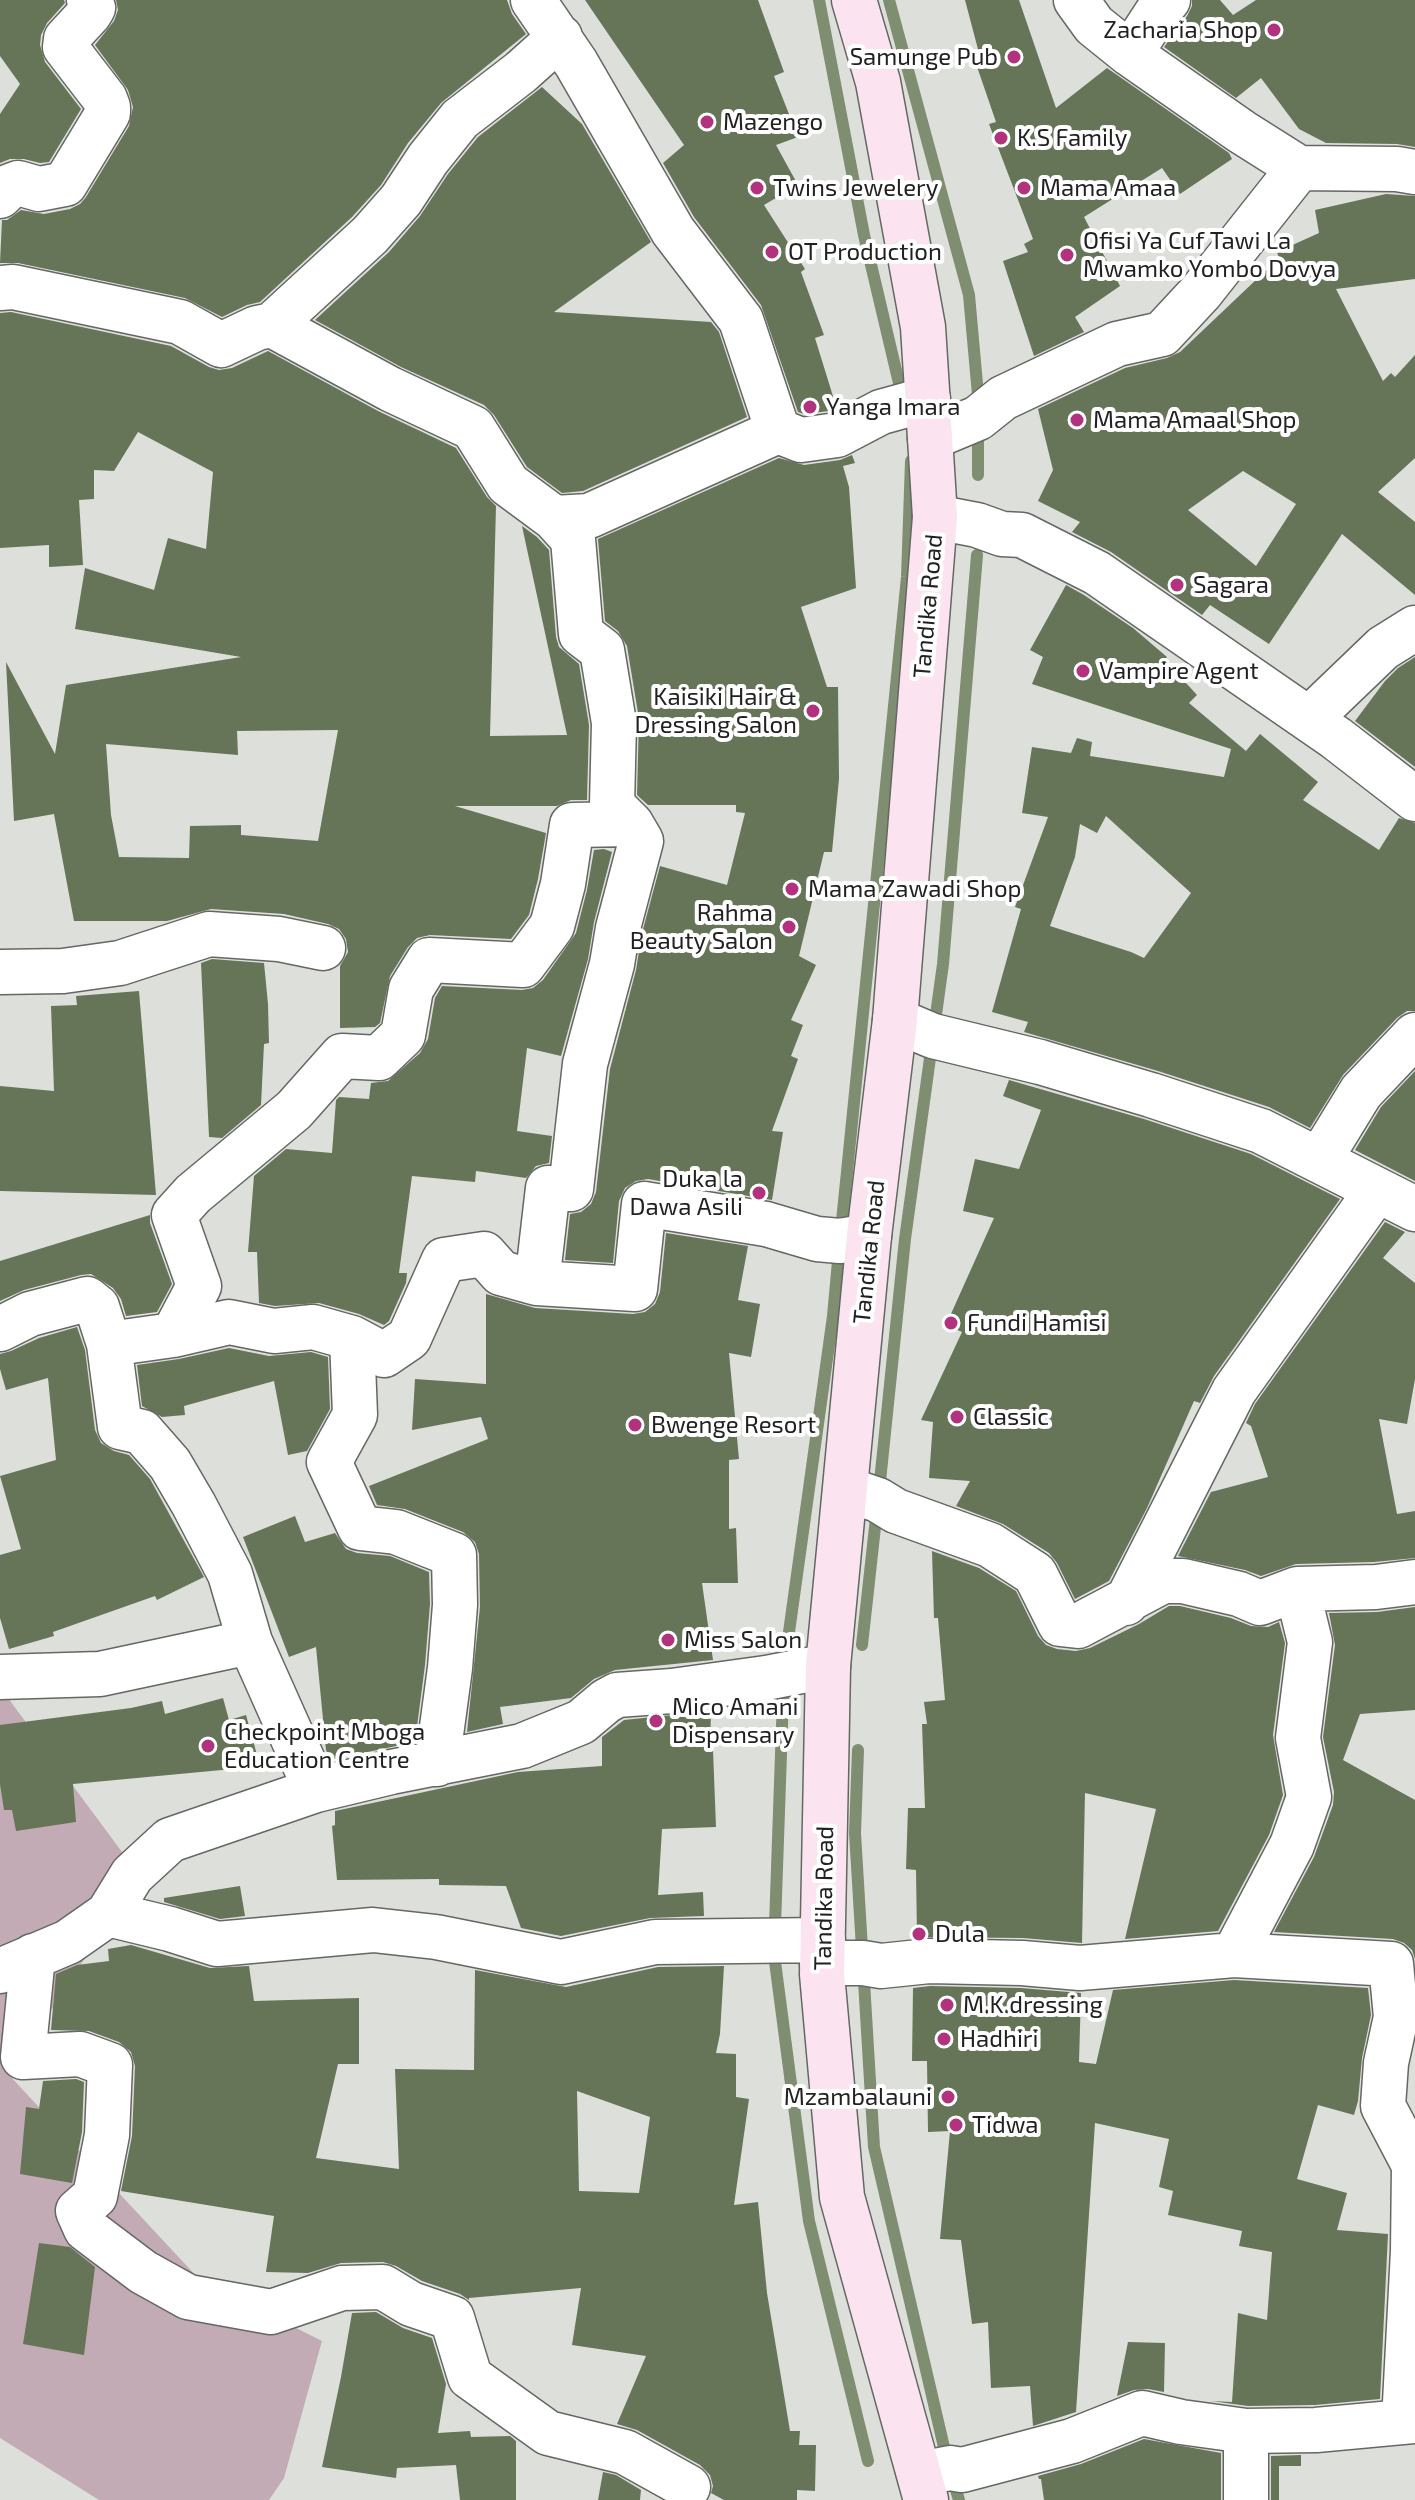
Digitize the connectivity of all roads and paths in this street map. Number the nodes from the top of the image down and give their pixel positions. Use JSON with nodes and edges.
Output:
{"nodes":[{"id":1,"x":89,"y":0,"type":"edge"},
{"id":2,"x":533,"y":0,"type":"edge"},
{"id":3,"x":854,"y":0,"type":"edge"},
{"id":4,"x":1076,"y":0,"type":"edge"},
{"id":5,"x":1168,"y":0,"type":"edge"},
{"id":6,"x":560,"y":37,"type":"junction"},
{"id":7,"x":1130,"y":54,"type":"junction"},
{"id":8,"x":1299,"y":168,"type":"junction"},
{"id":9,"x":1415,"y":172,"type":"edge"},
{"id":10,"x":0,"y":196,"type":"edge"},
{"id":11,"x":0,"y":288,"type":"edge"},
{"id":12,"x":272,"y":325,"type":"junction"},
{"id":13,"x":929,"y":418,"type":"junction"},
{"id":14,"x":778,"y":431,"type":"junction"},
{"id":15,"x":935,"y":517,"type":"junction"},
{"id":16,"x":554,"y":518,"type":"junction"},
{"id":17,"x":1415,"y":628,"type":"edge"},
{"id":18,"x":1309,"y":719,"type":"junction"},
{"id":19,"x":1415,"y":799,"type":"edge"},
{"id":20,"x":631,"y":824,"type":"junction"},
{"id":21,"x":323,"y":948,"type":"dead end"},
{"id":22,"x":0,"y":972,"type":"edge"},
{"id":23,"x":895,"y":1020,"type":"junction"},
{"id":24,"x":1415,"y":1035,"type":"edge"},
{"id":25,"x":1320,"y":1159,"type":"junction"},
{"id":26,"x":1377,"y":1190,"type":"junction"},
{"id":27,"x":1415,"y":1209,"type":"edge"},
{"id":28,"x":869,"y":1236,"type":"junction"},
{"id":29,"x":537,"y":1283,"type":"junction"},
{"id":30,"x":0,"y":1329,"type":"edge"},
{"id":31,"x":173,"y":1335,"type":"junction"},
{"id":32,"x":352,"y":1338,"type":"junction"},
{"id":33,"x":109,"y":1344,"type":"junction"},
{"id":34,"x":846,"y":1489,"type":"junction"},
{"id":35,"x":1415,"y":1582,"type":"edge"},
{"id":36,"x":1297,"y":1589,"type":"junction"},
{"id":37,"x":1126,"y":1603,"type":"junction"},
{"id":38,"x":250,"y":1642,"type":"junction"},
{"id":39,"x":828,"y":1666,"type":"junction"},
{"id":40,"x":0,"y":1677,"type":"edge"},
{"id":41,"x":437,"y":1764,"type":"junction"},
{"id":42,"x":316,"y":1790,"type":"junction"},
{"id":43,"x":108,"y":1914,"type":"junction"},
{"id":44,"x":822,"y":1952,"type":"junction"},
{"id":45,"x":1234,"y":1955,"type":"junction"},
{"id":46,"x":17,"y":1963,"type":"edge"},
{"id":47,"x":1410,"y":2421,"type":"edge"},
{"id":48,"x":1246,"y":2431,"type":"junction"},
{"id":49,"x":917,"y":2490,"type":"edge"},
{"id":50,"x":693,"y":2496,"type":"edge"},
{"id":51,"x":1246,"y":2500,"type":"edge"}],
"edges":[{"from":1,"to":10,"type":"street"},
{"from":2,"to":6,"type":"street"},
{"from":3,"to":13,"type":"street","name":"Tandika Road"},
{"from":4,"to":7,"type":"street"},
{"from":5,"to":7,"type":"street"},
{"from":6,"to":12,"type":"street"},
{"from":6,"to":14,"type":"street"},
{"from":7,"to":8,"type":"street"},
{"from":8,"to":9,"type":"street"},
{"from":8,"to":13,"type":"street"},
{"from":11,"to":12,"type":"street"},
{"from":12,"to":16,"type":"street"},
{"from":13,"to":14,"type":"street"},
{"from":13,"to":15,"type":"street","name":"Tandika Road"},
{"from":14,"to":16,"type":"street"},
{"from":15,"to":18,"type":"street"},
{"from":15,"to":23,"type":"street","name":"Tandika Road"},
{"from":16,"to":20,"type":"street"},
{"from":17,"to":18,"type":"street"},
{"from":18,"to":19,"type":"street"},
{"from":20,"to":29,"type":"street"},
{"from":20,"to":31,"type":"street"},
{"from":21,"to":22,"type":"street"},
{"from":23,"to":25,"type":"street"},
{"from":23,"to":28,"type":"street","name":"Tandika Road"},
{"from":24,"to":25,"type":"street"},
{"from":25,"to":26,"type":"street"},
{"from":26,"to":27,"type":"street"},
{"from":26,"to":37,"type":"street"},
{"from":28,"to":29,"type":"street"},
{"from":28,"to":34,"type":"street","name":"Tandika Road"},
{"from":29,"to":32,"type":"street"},
{"from":30,"to":33,"type":"street"},
{"from":31,"to":32,"type":"street"},
{"from":31,"to":33,"type":"street"},
{"from":32,"to":41,"type":"street"},
{"from":33,"to":38,"type":"street"},
{"from":34,"to":37,"type":"street"},
{"from":34,"to":39,"type":"street","name":"Tandika Road"},
{"from":35,"to":36,"type":"street"},
{"from":36,"to":37,"type":"street"},
{"from":36,"to":45,"type":"street"},
{"from":38,"to":40,"type":"street"},
{"from":38,"to":42,"type":"street"},
{"from":39,"to":41,"type":"street"},
{"from":39,"to":44,"type":"street","name":"Tandika Road"},
{"from":41,"to":42,"type":"street"},
{"from":42,"to":43,"type":"street"},
{"from":43,"to":44,"type":"street"},
{"from":43,"to":46,"type":"street"},
{"from":44,"to":45,"type":"street"},
{"from":44,"to":49,"type":"street","name":"Tandika Road"},
{"from":45,"to":47,"type":"street"},
{"from":46,"to":50,"type":"street"},
{"from":47,"to":48,"type":"street"},
{"from":48,"to":49,"type":"street"},
{"from":48,"to":51,"type":"street"}]}
